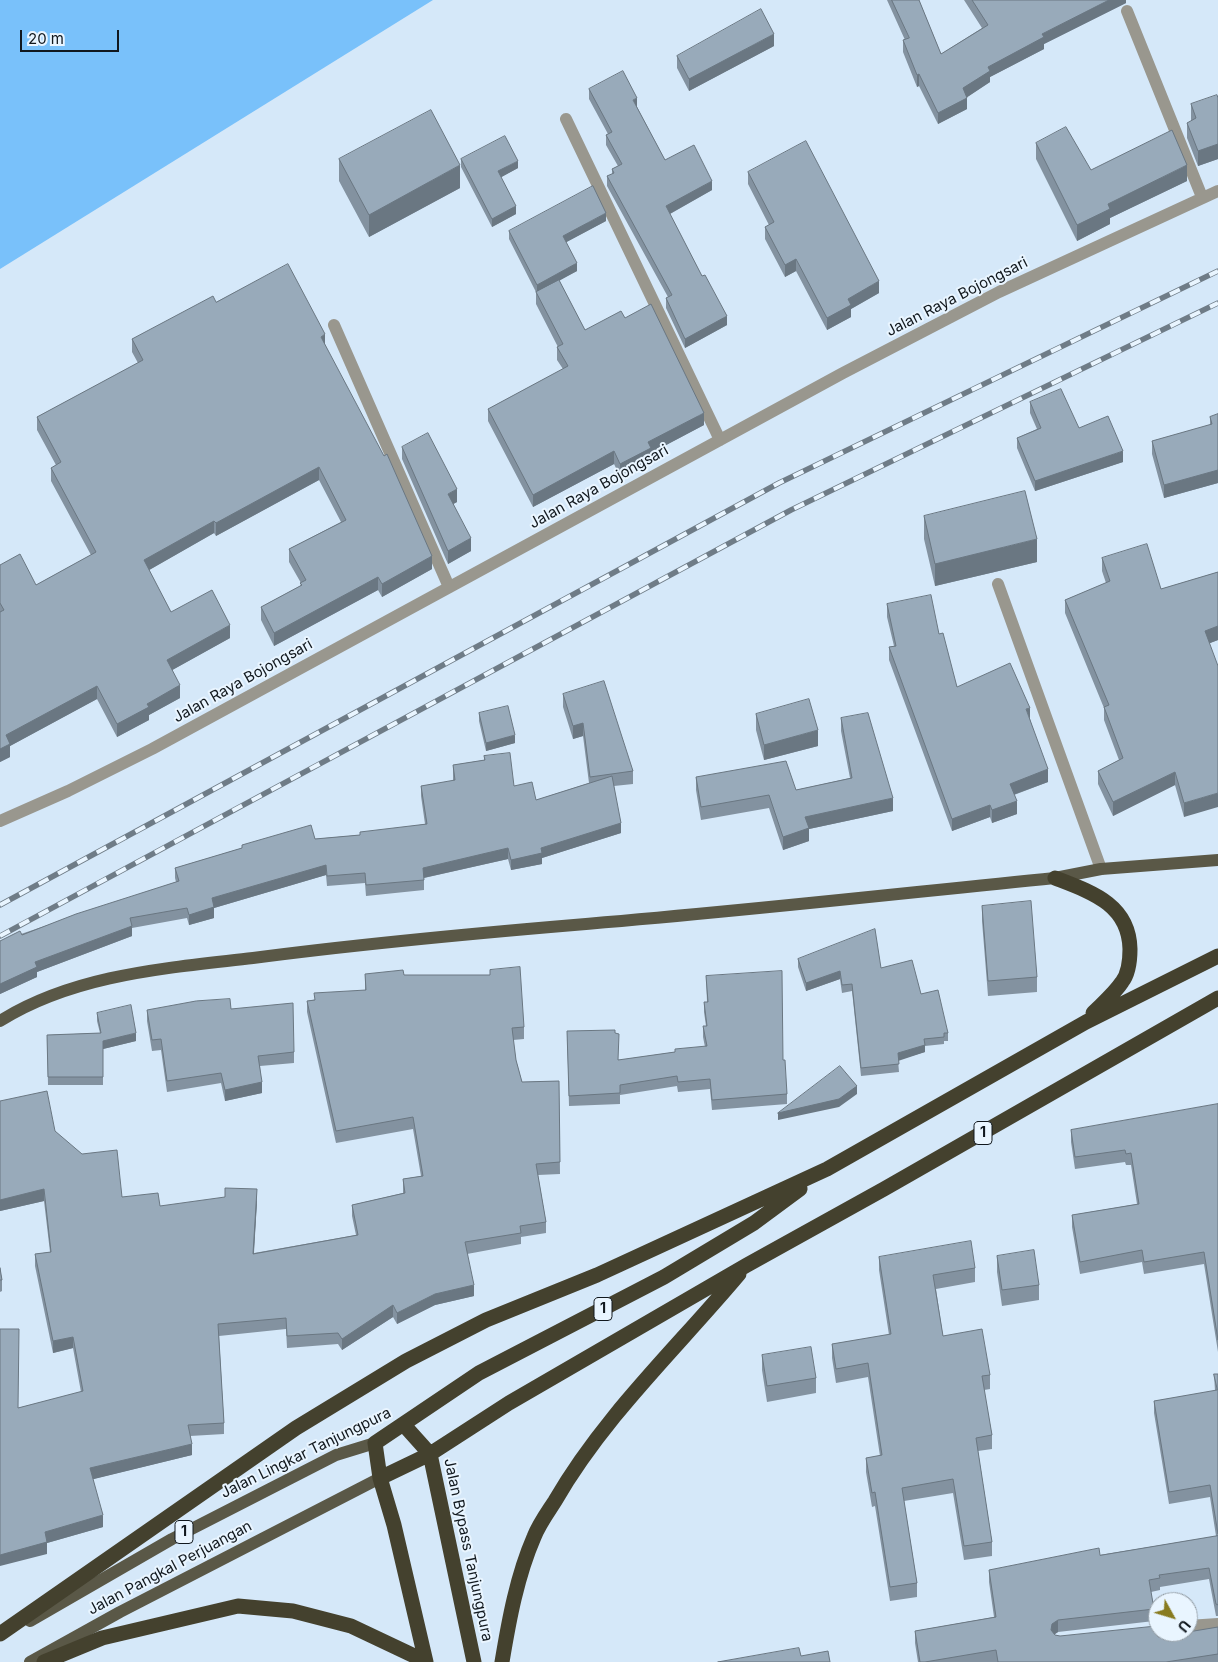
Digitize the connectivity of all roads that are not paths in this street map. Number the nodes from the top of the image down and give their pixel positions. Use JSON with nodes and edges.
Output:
{"nodes":[{"id":1,"x":1127,"y":11,"type":"dead end"},
{"id":2,"x":566,"y":119,"type":"dead end"},
{"id":3,"x":1218,"y":191,"type":"edge"},
{"id":4,"x":1202,"y":198,"type":"junction"},
{"id":5,"x":334,"y":324,"type":"dead end"},
{"id":6,"x":720,"y":440,"type":"junction"},
{"id":7,"x":998,"y":584,"type":"dead end"},
{"id":8,"x":449,"y":587,"type":"junction"},
{"id":9,"x":0,"y":821,"type":"edge"},
{"id":10,"x":1218,"y":860,"type":"edge"},
{"id":11,"x":1101,"y":869,"type":"junction"},
{"id":12,"x":1055,"y":878,"type":"junction"},
{"id":13,"x":1218,"y":956,"type":"edge"},
{"id":14,"x":1218,"y":998,"type":"edge"},
{"id":15,"x":0,"y":1020,"type":"edge"},
{"id":16,"x":1086,"y":1022,"type":"junction"},
{"id":17,"x":827,"y":1169,"type":"junction"},
{"id":18,"x":747,"y":1265,"type":"junction"},
{"id":19,"x":404,"y":1425,"type":"junction"},
{"id":20,"x":376,"y":1442,"type":"junction"},
{"id":21,"x":430,"y":1454,"type":"junction"},
{"id":22,"x":380,"y":1478,"type":"junction"},
{"id":23,"x":1218,"y":1624,"type":"edge"},
{"id":24,"x":1198,"y":1625,"type":"edge"},
{"id":25,"x":0,"y":1634,"type":"edge"},
{"id":26,"x":0,"y":1638,"type":"edge"},
{"id":27,"x":425,"y":1661,"type":"edge"},
{"id":28,"x":30,"y":1662,"type":"edge"},
{"id":29,"x":44,"y":1662,"type":"edge"},
{"id":30,"x":474,"y":1662,"type":"edge"},
{"id":31,"x":502,"y":1662,"type":"edge"}],
"edges":[{"from":1,"to":4,"type":"street"},
{"from":2,"to":6,"type":"street"},
{"from":3,"to":4,"type":"street","name":"Jalan Raya Bojongsari"},
{"from":4,"to":6,"type":"street","name":"Jalan Raya Bojongsari"},
{"from":5,"to":8,"type":"street"},
{"from":6,"to":8,"type":"street","name":"Jalan Raya Bojongsari"},
{"from":7,"to":11,"type":"street"},
{"from":8,"to":9,"type":"street","name":"Jalan Raya Bojongsari"},
{"from":10,"to":11,"type":"main road"},
{"from":11,"to":12,"type":"main road"},
{"from":12,"to":15,"type":"main road"},
{"from":12,"to":16,"type":"highway"},
{"from":13,"to":16,"type":"highway","number":"1"},
{"from":14,"to":18,"type":"highway","number":"1"},
{"from":16,"to":17,"type":"highway","number":"1"},
{"from":17,"to":19,"type":"highway","name":"Jalan Lingkar Tanjungpura","number":"1"},
{"from":17,"to":25,"type":"highway"},
{"from":18,"to":21,"type":"highway","number":"1"},
{"from":18,"to":31,"type":"highway"},
{"from":19,"to":20,"type":"highway","name":"Jalan Lingkar Tanjungpura","number":"1"},
{"from":19,"to":21,"type":"highway","name":"Jalan Bypass Tanjungpura"},
{"from":20,"to":22,"type":"highway"},
{"from":20,"to":26,"type":"main road","name":"Jalan Lingkar Tanjungpura","number":"1"},
{"from":21,"to":22,"type":"highway","number":"1"},
{"from":21,"to":30,"type":"highway","name":"Jalan Bypass Tanjungpura"},
{"from":22,"to":27,"type":"highway"},
{"from":22,"to":28,"type":"main road","name":"Jalan Pangkal Perjuangan","number":"1"},
{"from":23,"to":24,"type":"street"},
{"from":27,"to":29,"type":"highway"}]}
